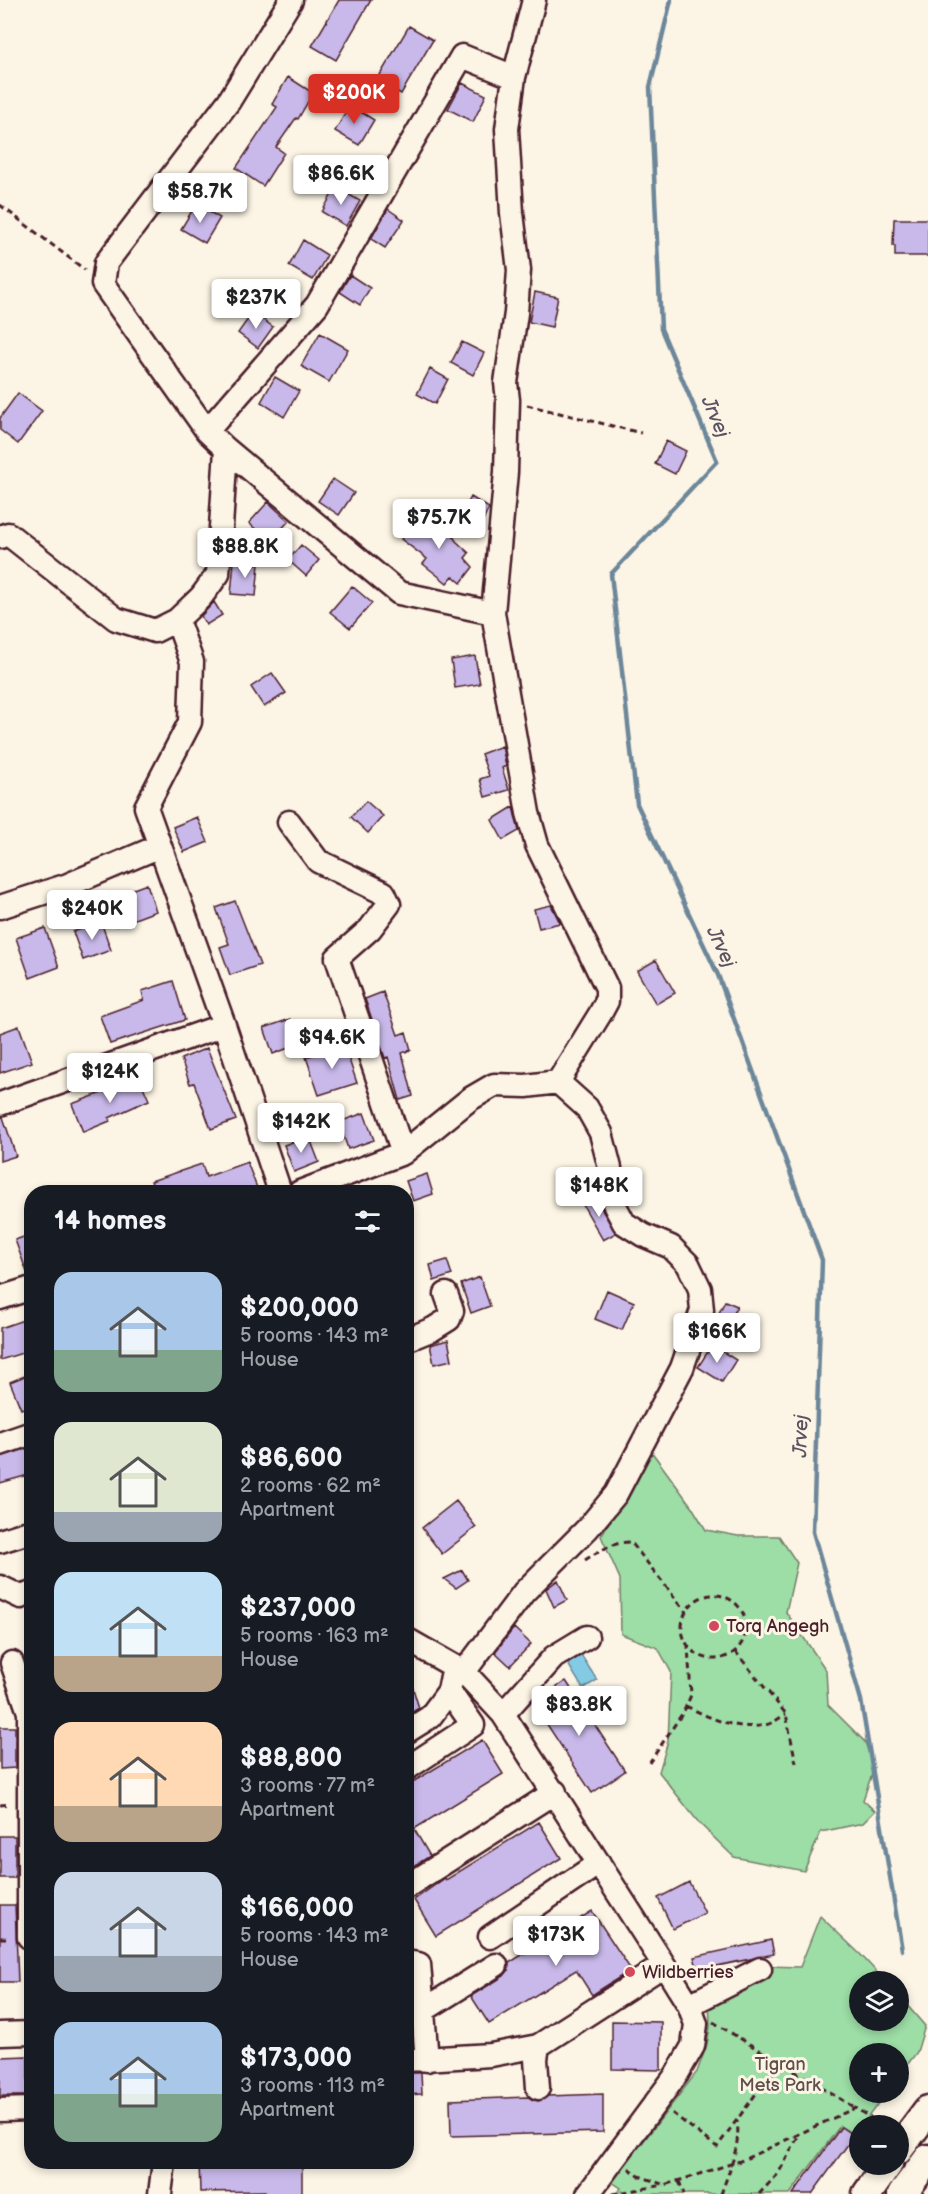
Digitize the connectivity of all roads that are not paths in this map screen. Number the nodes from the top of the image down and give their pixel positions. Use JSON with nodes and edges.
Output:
{"nodes":[{"id":1,"x":291,"y":0,"type":"edge"},
{"id":2,"x":534,"y":0,"type":"edge"},
{"id":3,"x":514,"y":77,"type":"junction"},
{"id":4,"x":207,"y":431,"type":"junction"},
{"id":5,"x":226,"y":449,"type":"junction"},
{"id":6,"x":0,"y":537,"type":"edge"},
{"id":7,"x":493,"y":613,"type":"junction"},
{"id":8,"x":177,"y":620,"type":"junction"},
{"id":9,"x":289,"y":822,"type":"dead end"},
{"id":10,"x":160,"y":846,"type":"junction"},
{"id":11,"x":0,"y":907,"type":"edge"},
{"id":12,"x":224,"y":1025,"type":"junction"},
{"id":13,"x":558,"y":1082,"type":"junction"},
{"id":14,"x":0,"y":1104,"type":"edge"},
{"id":15,"x":403,"y":1154,"type":"junction"},
{"id":16,"x":278,"y":1185,"type":"edge"},
{"id":17,"x":319,"y":1185,"type":"edge"},
{"id":18,"x":24,"y":1290,"type":"edge"},
{"id":19,"x":446,"y":1294,"type":"dead end"},
{"id":20,"x":0,"y":1298,"type":"edge"},
{"id":21,"x":414,"y":1337,"type":"edge"},
{"id":22,"x":24,"y":1435,"type":"edge"},
{"id":23,"x":1,"y":1441,"type":"edge"},
{"id":24,"x":24,"y":1534,"type":"edge"},
{"id":25,"x":0,"y":1541,"type":"edge"},
{"id":26,"x":0,"y":1587,"type":"edge"},
{"id":27,"x":24,"y":1596,"type":"edge"},
{"id":28,"x":587,"y":1637,"type":"dead end"},
{"id":29,"x":414,"y":1643,"type":"edge"},
{"id":30,"x":15,"y":1662,"type":"edge"},
{"id":31,"x":460,"y":1669,"type":"junction"},
{"id":32,"x":449,"y":1691,"type":"junction"},
{"id":33,"x":24,"y":1696,"type":"edge"},
{"id":34,"x":503,"y":1713,"type":"junction"},
{"id":35,"x":414,"y":1727,"type":"edge"},
{"id":36,"x":414,"y":1764,"type":"edge"},
{"id":37,"x":555,"y":1792,"type":"junction"},
{"id":38,"x":600,"y":1863,"type":"junction"},
{"id":39,"x":414,"y":1882,"type":"edge"},
{"id":40,"x":490,"y":1937,"type":"dead end"},
{"id":41,"x":414,"y":1963,"type":"edge"},
{"id":42,"x":496,"y":1965,"type":"dead end"},
{"id":43,"x":664,"y":1965,"type":"junction"},
{"id":44,"x":760,"y":1969,"type":"dead end"},
{"id":45,"x":689,"y":2006,"type":"junction"},
{"id":46,"x":424,"y":2010,"type":"junction"},
{"id":47,"x":24,"y":2033,"type":"edge"},
{"id":48,"x":0,"y":2034,"type":"edge"},
{"id":49,"x":538,"y":2046,"type":"junction"},
{"id":50,"x":417,"y":2060,"type":"edge"},
{"id":51,"x":538,"y":2088,"type":"dead end"},
{"id":52,"x":24,"y":2109,"type":"edge"},
{"id":53,"x":0,"y":2110,"type":"edge"},
{"id":54,"x":928,"y":2110,"type":"edge"},
{"id":55,"x":909,"y":2135,"type":"edge"},
{"id":56,"x":928,"y":2159,"type":"edge"},
{"id":57,"x":163,"y":2169,"type":"edge"},
{"id":58,"x":880,"y":2175,"type":"edge"},
{"id":59,"x":160,"y":2194,"type":"edge"},
{"id":60,"x":588,"y":2194,"type":"edge"},
{"id":61,"x":867,"y":2194,"type":"edge"},
{"id":62,"x":902,"y":2194,"type":"edge"}],
"edges":[{"from":1,"to":4,"type":"street"},
{"from":2,"to":3,"type":"street"},
{"from":3,"to":4,"type":"street"},
{"from":3,"to":7,"type":"street"},
{"from":4,"to":5,"type":"street"},
{"from":5,"to":7,"type":"street"},
{"from":5,"to":8,"type":"street"},
{"from":6,"to":8,"type":"street"},
{"from":7,"to":13,"type":"street"},
{"from":8,"to":10,"type":"street"},
{"from":9,"to":15,"type":"street"},
{"from":10,"to":11,"type":"street"},
{"from":10,"to":12,"type":"street"},
{"from":12,"to":14,"type":"street"},
{"from":12,"to":16,"type":"street"},
{"from":13,"to":15,"type":"street"},
{"from":13,"to":31,"type":"street"},
{"from":15,"to":17,"type":"street"},
{"from":18,"to":20,"type":"street"},
{"from":19,"to":21,"type":"street"},
{"from":22,"to":23,"type":"street"},
{"from":24,"to":25,"type":"street"},
{"from":26,"to":27,"type":"street"},
{"from":28,"to":34,"type":"street"},
{"from":29,"to":31,"type":"street"},
{"from":30,"to":33,"type":"street"},
{"from":31,"to":32,"type":"street"},
{"from":31,"to":34,"type":"street"},
{"from":32,"to":35,"type":"street"},
{"from":32,"to":36,"type":"street"},
{"from":34,"to":37,"type":"street"},
{"from":37,"to":38,"type":"street"},
{"from":37,"to":39,"type":"street"},
{"from":38,"to":40,"type":"street"},
{"from":38,"to":43,"type":"street"},
{"from":41,"to":46,"type":"street"},
{"from":42,"to":46,"type":"street"},
{"from":43,"to":45,"type":"street"},
{"from":43,"to":49,"type":"street"},
{"from":44,"to":45,"type":"street"},
{"from":45,"to":60,"type":"street"},
{"from":46,"to":50,"type":"street"},
{"from":47,"to":48,"type":"street"},
{"from":49,"to":50,"type":"street"},
{"from":49,"to":51,"type":"street"},
{"from":52,"to":53,"type":"street"},
{"from":54,"to":55,"type":"main road"},
{"from":56,"to":62,"type":"main road"},
{"from":57,"to":59,"type":"street"},
{"from":58,"to":61,"type":"main road"}]}
